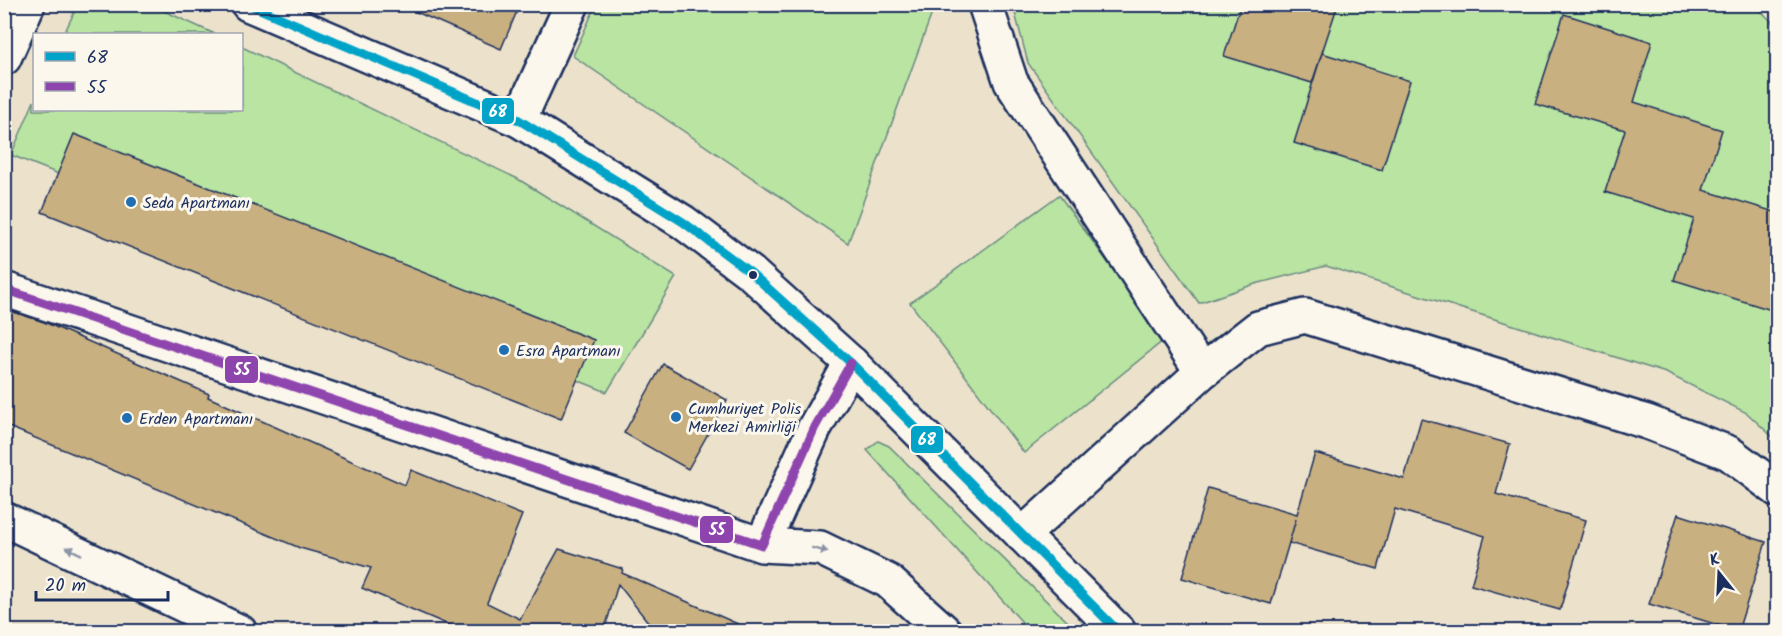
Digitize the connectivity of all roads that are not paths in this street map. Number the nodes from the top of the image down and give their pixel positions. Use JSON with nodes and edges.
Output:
{"nodes":[{"id":1,"x":28,"y":4,"type":"edge"},
{"id":2,"x":248,"y":4,"type":"edge"},
{"id":3,"x":572,"y":4,"type":"edge"},
{"id":4,"x":985,"y":4,"type":"edge"},
{"id":5,"x":4,"y":58,"type":"edge"},
{"id":6,"x":519,"y":120,"type":"junction"},
{"id":7,"x":4,"y":288,"type":"edge"},
{"id":8,"x":851,"y":363,"type":"junction"},
{"id":9,"x":1202,"y":372,"type":"junction"},
{"id":10,"x":1778,"y":490,"type":"edge"},
{"id":11,"x":4,"y":519,"type":"edge"},
{"id":12,"x":1022,"y":535,"type":"junction"},
{"id":13,"x":762,"y":544,"type":"junction"},
{"id":14,"x":240,"y":632,"type":"edge"},
{"id":15,"x":945,"y":632,"type":"edge"},
{"id":16,"x":1119,"y":632,"type":"edge"}],
"edges":[{"from":1,"to":5,"type":"street"},
{"from":2,"to":6,"type":"street"},
{"from":3,"to":6,"type":"street"},
{"from":4,"to":9,"type":"street"},
{"from":6,"to":8,"type":"street"},
{"from":7,"to":13,"type":"street"},
{"from":8,"to":12,"type":"street"},
{"from":8,"to":13,"type":"street"},
{"from":9,"to":10,"type":"street"},
{"from":9,"to":12,"type":"street"},
{"from":14,"to":11,"type":"street","one_way":true},
{"from":12,"to":16,"type":"street"},
{"from":13,"to":15,"type":"street","one_way":true}]}
